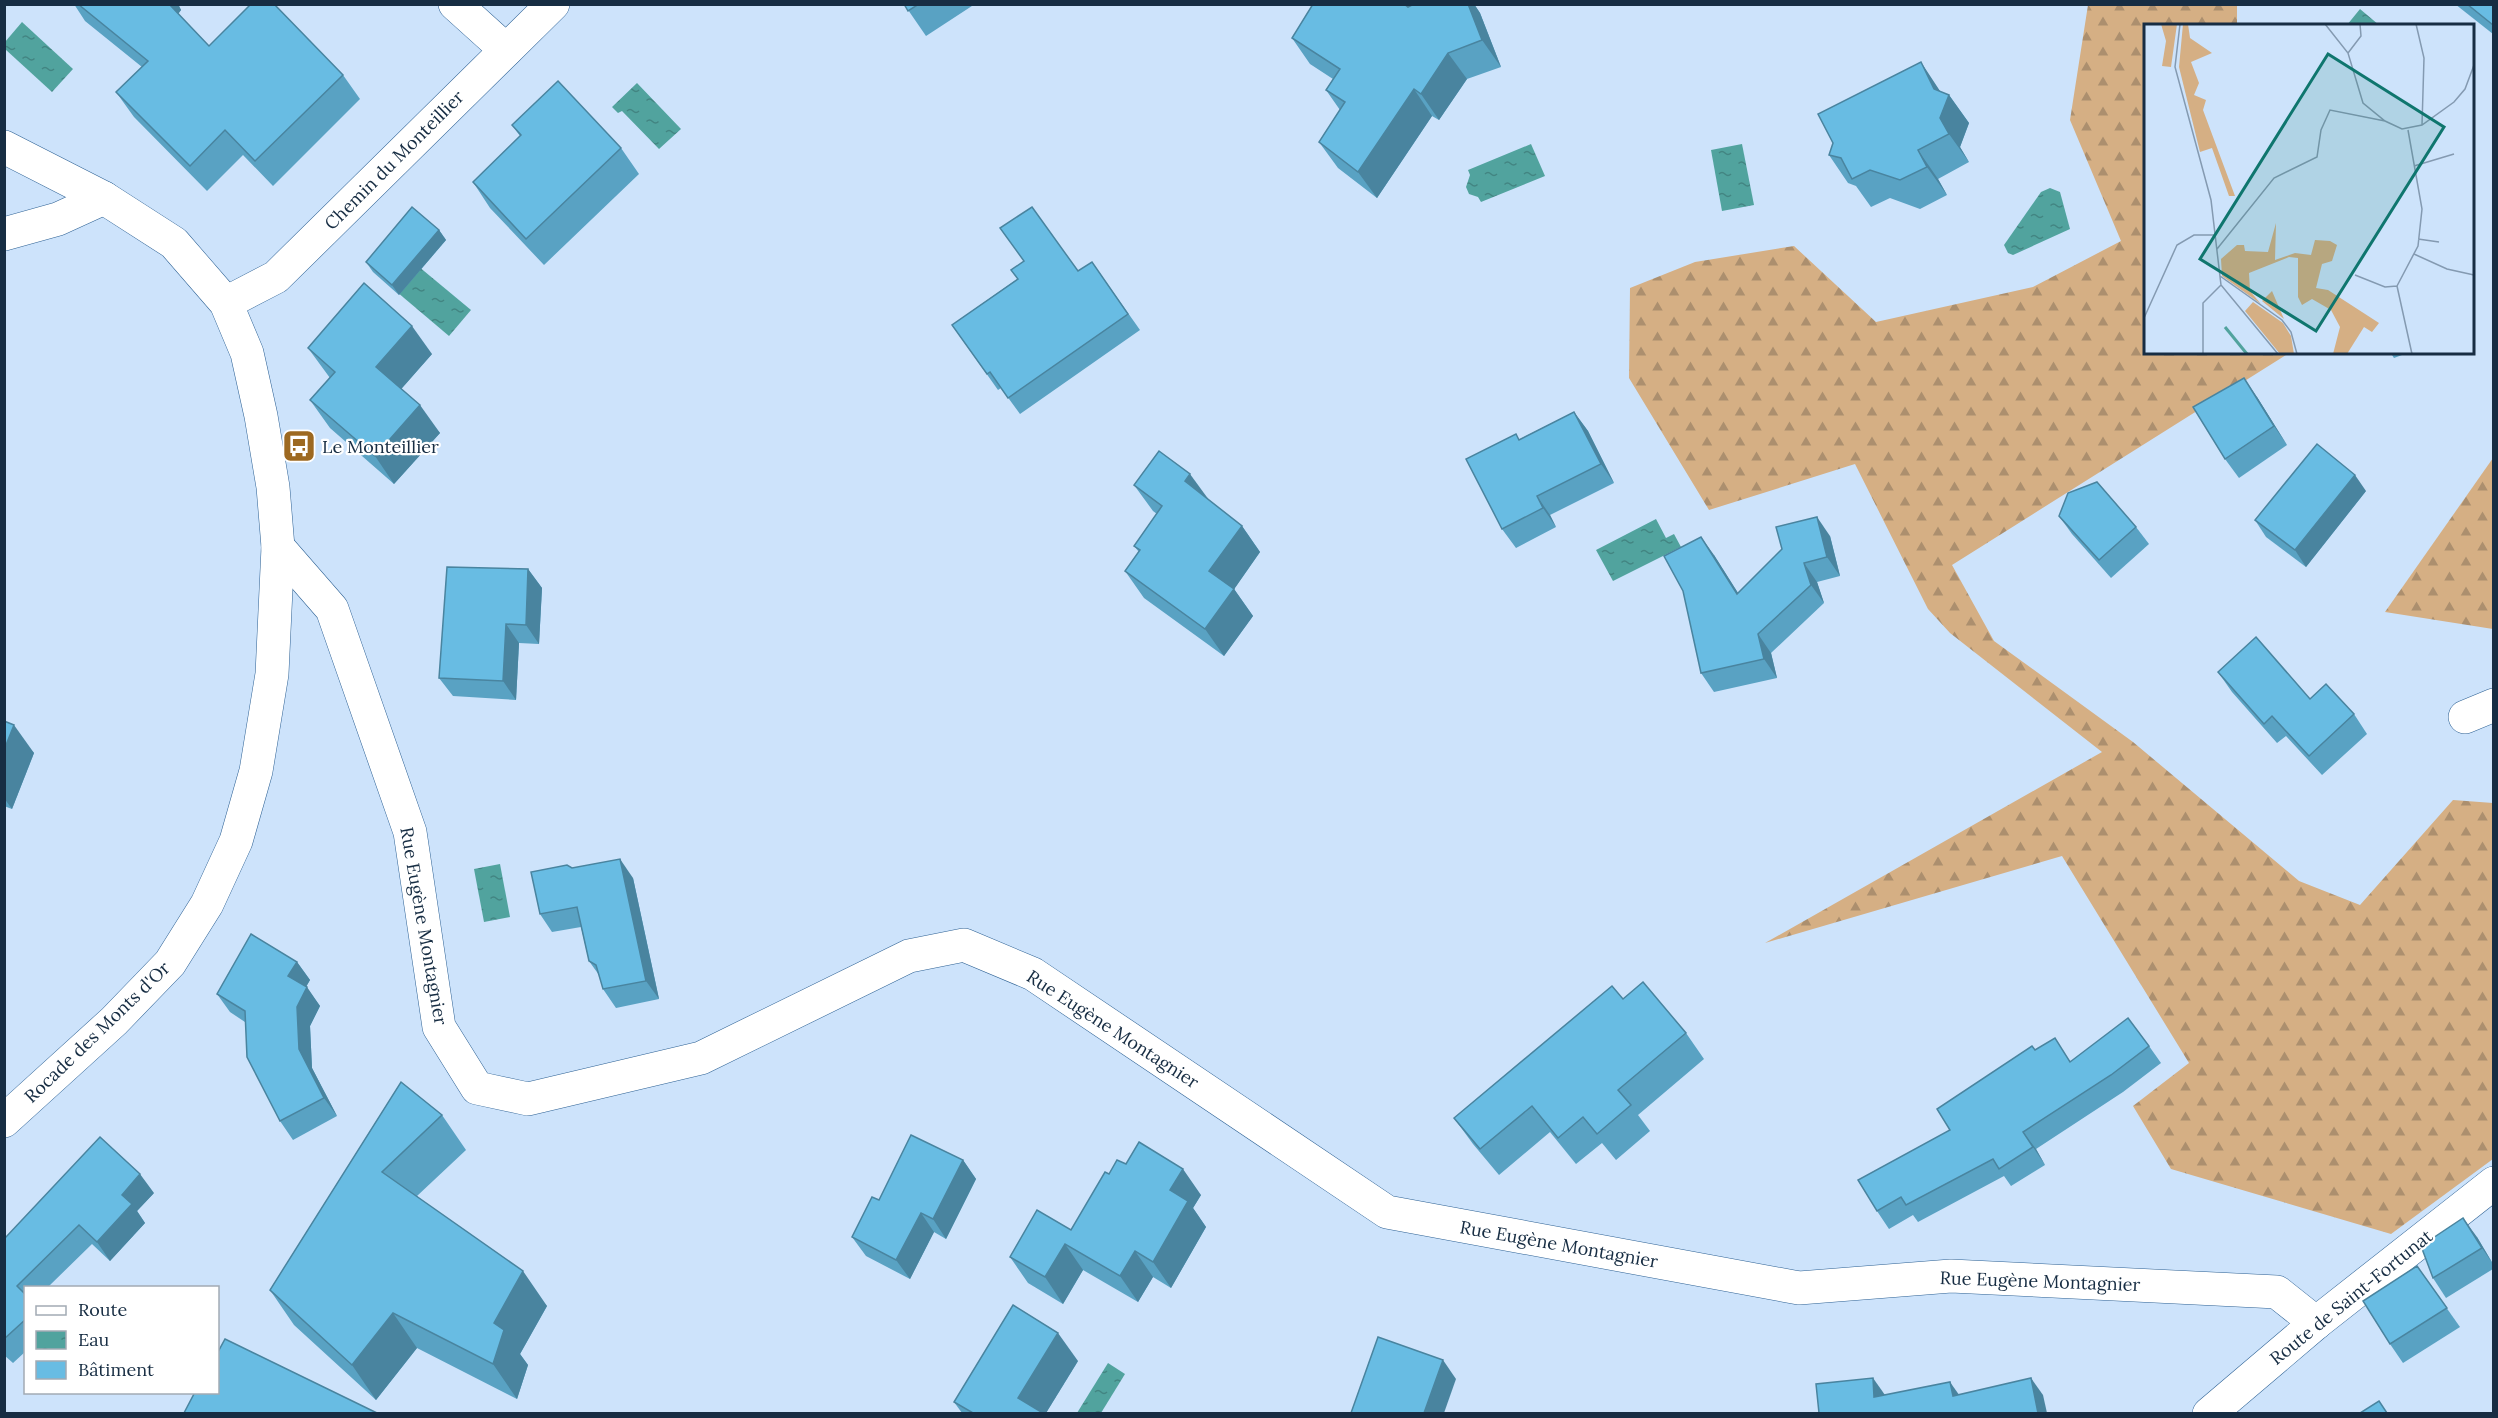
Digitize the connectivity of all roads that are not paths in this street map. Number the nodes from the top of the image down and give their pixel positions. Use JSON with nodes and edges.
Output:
{"nodes":[{"id":1,"x":455,"y":4,"type":"edge"},
{"id":2,"x":553,"y":4,"type":"edge"},
{"id":3,"x":506,"y":50,"type":"junction"},
{"id":4,"x":4,"y":147,"type":"edge"},
{"id":5,"x":104,"y":198,"type":"junction"},
{"id":6,"x":4,"y":234,"type":"edge"},
{"id":7,"x":226,"y":303,"type":"junction"},
{"id":8,"x":278,"y":547,"type":"junction"},
{"id":9,"x":4,"y":1121,"type":"edge"},
{"id":10,"x":2493,"y":1183,"type":"edge"},
{"id":11,"x":2316,"y":1323,"type":"junction"},
{"id":12,"x":2211,"y":1413,"type":"edge"}],
"edges":[{"from":1,"to":3,"type":"street"},
{"from":2,"to":3,"type":"street","name":"Chemin du Monteillier"},
{"from":3,"to":7,"type":"street","name":"Chemin du Monteillier"},
{"from":4,"to":5,"type":"street","name":"Rocade des Monts d'Or"},
{"from":5,"to":6,"type":"street"},
{"from":5,"to":7,"type":"street","name":"Rocade des Monts d'Or"},
{"from":7,"to":8,"type":"street","name":"Rocade des Monts d'Or"},
{"from":8,"to":9,"type":"street","name":"Rocade des Monts d'Or"},
{"from":8,"to":11,"type":"street","name":"Rue Eugène Montagnier"},
{"from":10,"to":11,"type":"street","name":"Route de Saint-Fortunat"},
{"from":11,"to":12,"type":"street","name":"Route de Saint-Fortunat"}]}
